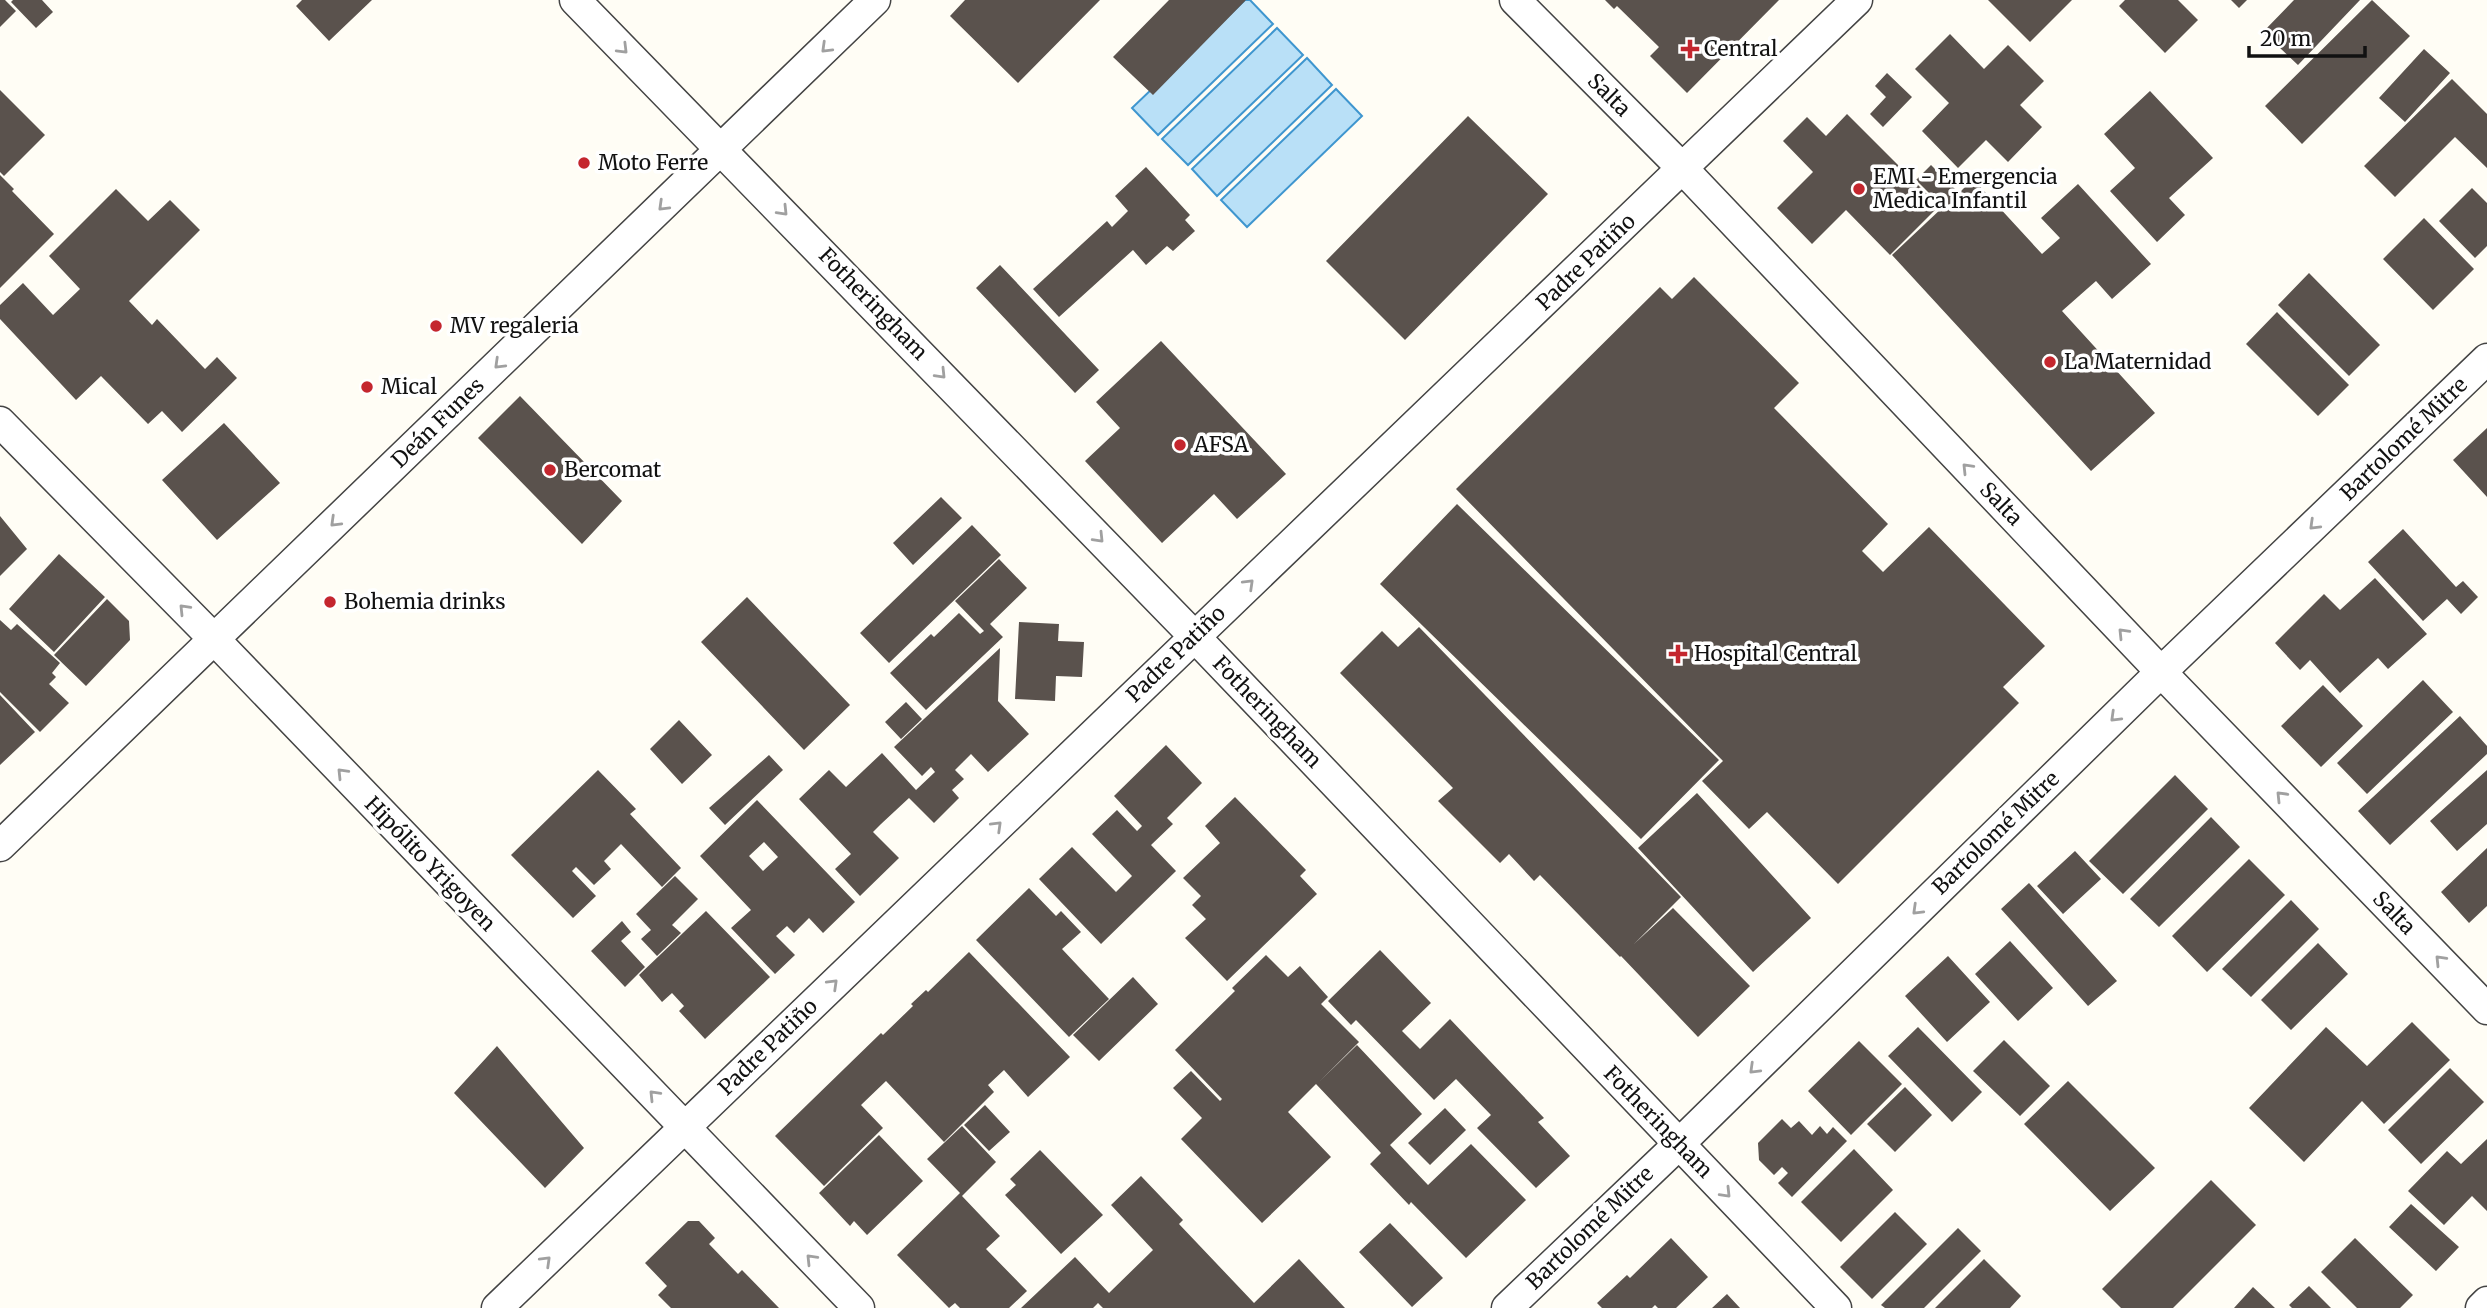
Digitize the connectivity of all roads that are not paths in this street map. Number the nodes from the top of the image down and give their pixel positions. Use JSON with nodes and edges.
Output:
{"nodes":[{"id":1,"x":575,"y":0,"type":"edge"},
{"id":2,"x":875,"y":0,"type":"edge"},
{"id":3,"x":1515,"y":0,"type":"edge"},
{"id":4,"x":1857,"y":0,"type":"edge"},
{"id":5,"x":723,"y":149,"type":"junction"},
{"id":6,"x":1683,"y":169,"type":"junction"},
{"id":7,"x":2487,"y":359,"type":"edge"},
{"id":8,"x":0,"y":422,"type":"edge"},
{"id":9,"x":1194,"y":636,"type":"junction"},
{"id":10,"x":214,"y":639,"type":"junction"},
{"id":11,"x":2161,"y":672,"type":"junction"},
{"id":12,"x":0,"y":846,"type":"edge"},
{"id":13,"x":2487,"y":1009,"type":"edge"},
{"id":14,"x":685,"y":1127,"type":"junction"},
{"id":15,"x":1679,"y":1144,"type":"junction"},
{"id":16,"x":2487,"y":1302,"type":"edge"},
{"id":17,"x":497,"y":1308,"type":"edge"},
{"id":18,"x":859,"y":1308,"type":"edge"},
{"id":19,"x":1507,"y":1308,"type":"edge"},
{"id":20,"x":1836,"y":1308,"type":"edge"},
{"id":21,"x":2481,"y":1308,"type":"edge"}],
"edges":[{"from":1,"to":5,"type":"street","name":"Fotheringham","one_way":true},
{"from":2,"to":5,"type":"street","name":"Deán Funes","one_way":true},
{"from":3,"to":6,"type":"street","name":"Salta"},
{"from":4,"to":6,"type":"street","name":"Padre Patiño"},
{"from":5,"to":9,"type":"street","name":"Fotheringham","one_way":true},
{"from":5,"to":10,"type":"street","name":"Deán Funes","one_way":true},
{"from":9,"to":6,"type":"street","name":"Padre Patiño","one_way":true},
{"from":11,"to":6,"type":"street","name":"Salta","one_way":true},
{"from":7,"to":11,"type":"street","name":"Bartolomé Mitre","one_way":true},
{"from":10,"to":8,"type":"street","name":"Hipólito Yrigoyen","one_way":true},
{"from":14,"to":9,"type":"street","name":"Padre Patiño","one_way":true},
{"from":9,"to":15,"type":"street","name":"Fotheringham"},
{"from":10,"to":12,"type":"street","name":"Deán Funes"},
{"from":14,"to":10,"type":"street","name":"Hipólito Yrigoyen","one_way":true},
{"from":13,"to":11,"type":"street","name":"Salta","one_way":true},
{"from":11,"to":15,"type":"street","name":"Bartolomé Mitre","one_way":true},
{"from":17,"to":14,"type":"street","name":"Padre Patiño","one_way":true},
{"from":18,"to":14,"type":"street","name":"Hipólito Yrigoyen","one_way":true},
{"from":15,"to":19,"type":"street","name":"Bartolomé Mitre"},
{"from":15,"to":20,"type":"street","name":"Fotheringham","one_way":true},
{"from":16,"to":21,"type":"street"}]}
